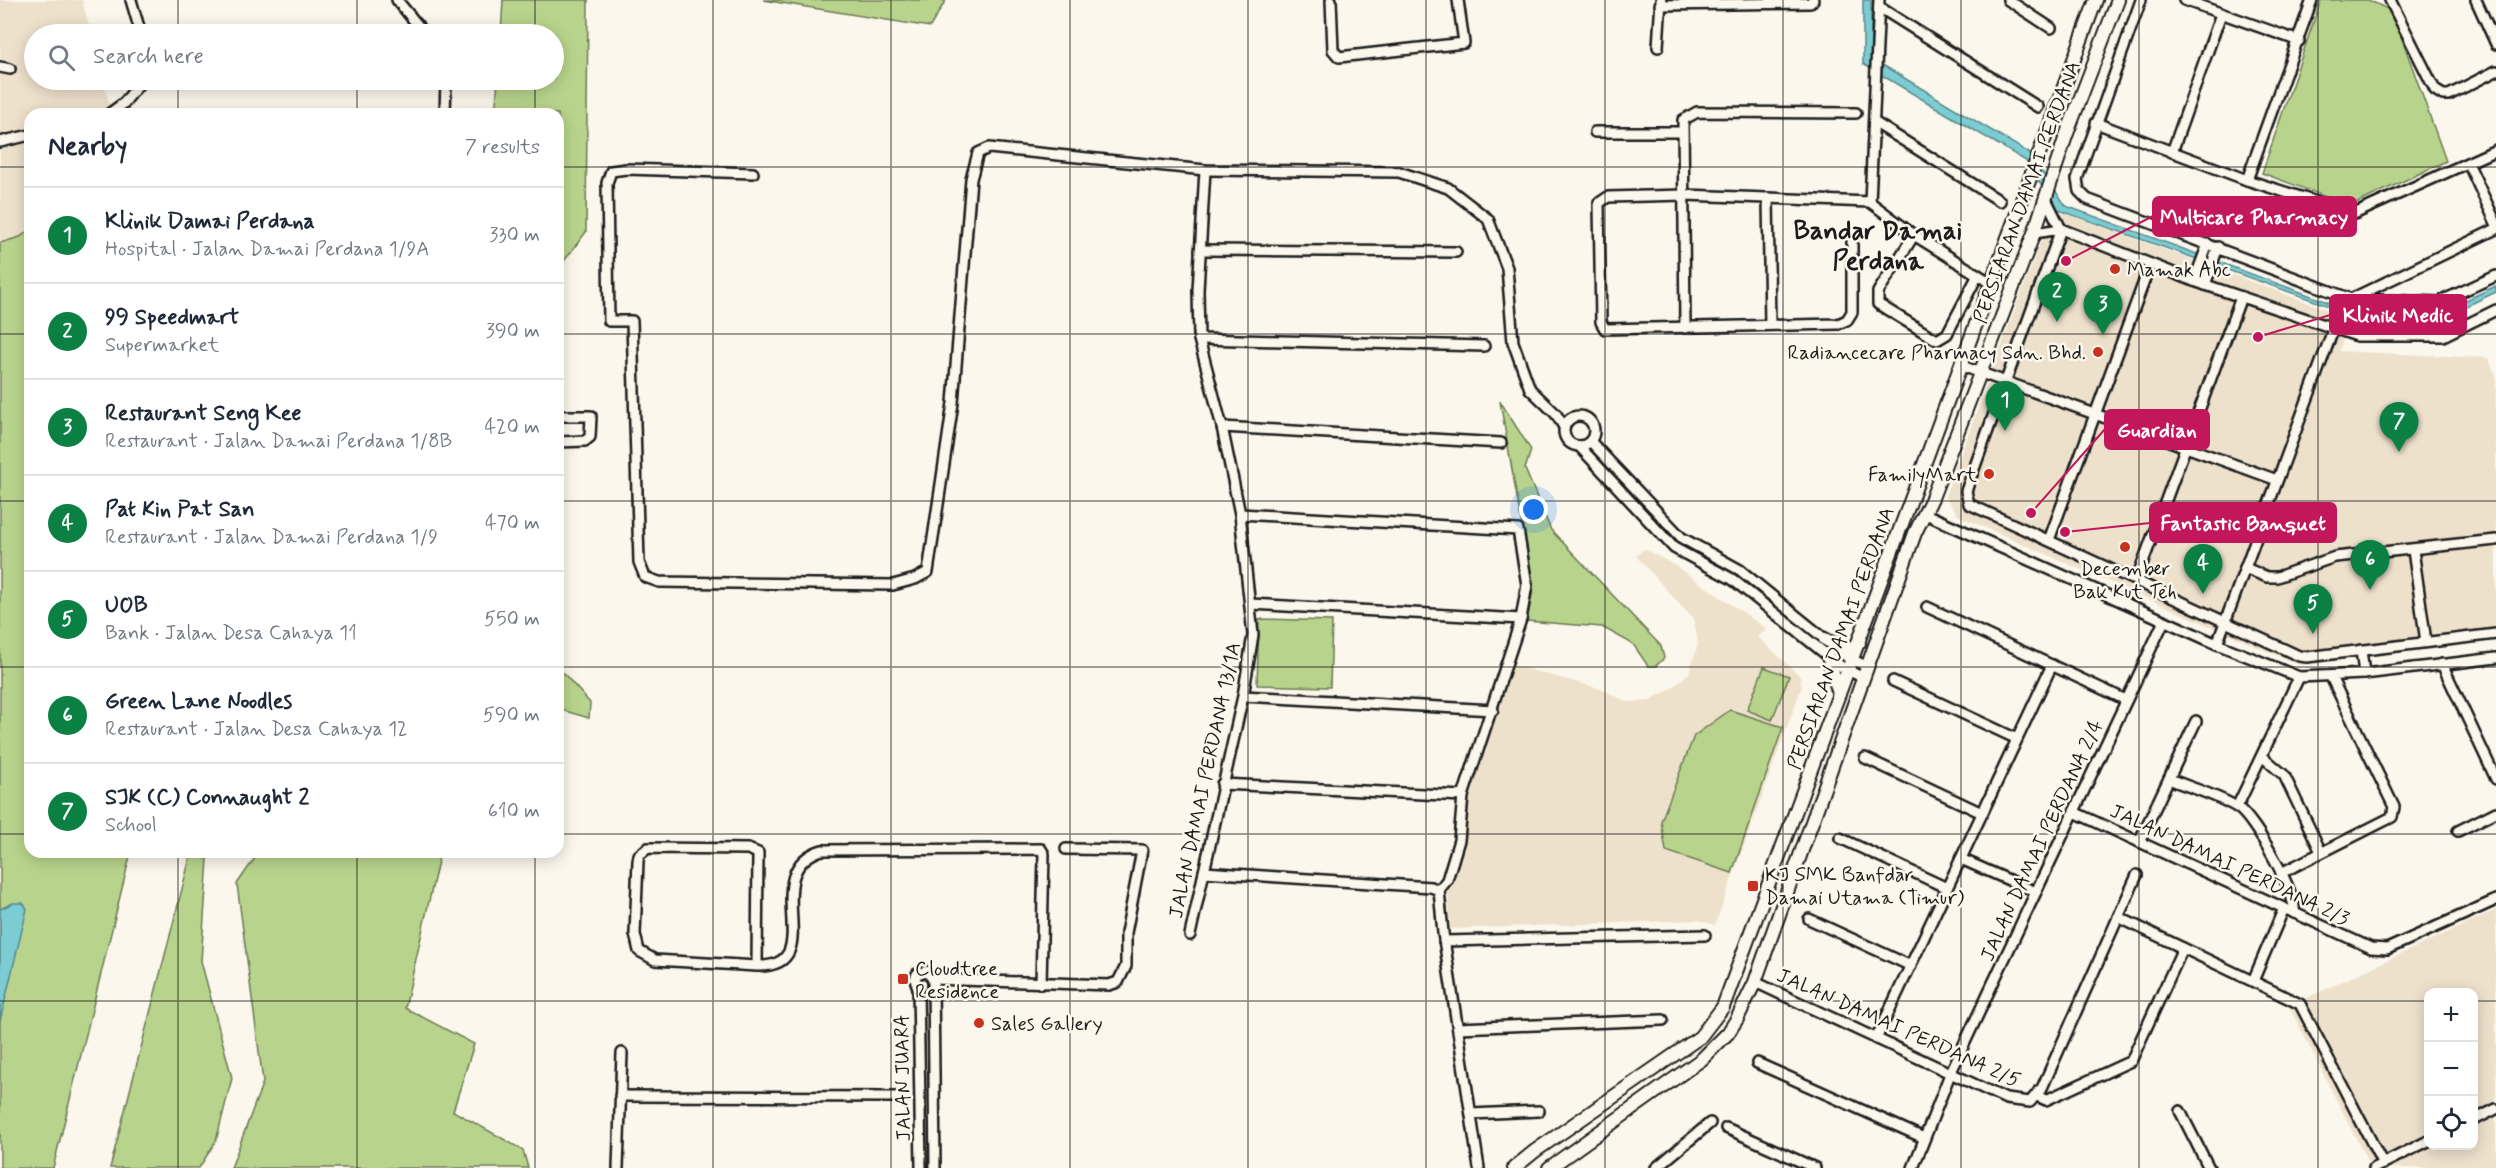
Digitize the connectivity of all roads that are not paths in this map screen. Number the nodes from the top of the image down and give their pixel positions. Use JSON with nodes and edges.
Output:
{"nodes":[{"id":1,"x":131,"y":0,"type":"edge"},
{"id":2,"x":397,"y":0,"type":"edge"},
{"id":3,"x":1331,"y":0,"type":"edge"},
{"id":4,"x":1458,"y":0,"type":"edge"},
{"id":5,"x":1813,"y":0,"type":"edge"},
{"id":6,"x":2008,"y":0,"type":"edge"},
{"id":7,"x":2096,"y":0,"type":"edge"},
{"id":8,"x":2118,"y":0,"type":"edge"},
{"id":9,"x":2141,"y":0,"type":"edge"},
{"id":10,"x":2184,"y":0,"type":"edge"},
{"id":11,"x":2312,"y":0,"type":"edge"},
{"id":12,"x":2392,"y":0,"type":"edge"},
{"id":13,"x":2476,"y":0,"type":"edge"},
{"id":14,"x":1660,"y":3,"type":"edge"},
{"id":15,"x":1879,"y":4,"type":"edge"},
{"id":16,"x":2221,"y":14,"type":"junction"},
{"id":17,"x":138,"y":24,"type":"edge"},
{"id":18,"x":417,"y":24,"type":"edge"},
{"id":19,"x":2051,"y":28,"type":"dead end"},
{"id":20,"x":2299,"y":41,"type":"junction"},
{"id":21,"x":2496,"y":44,"type":"edge"},
{"id":22,"x":1658,"y":47,"type":"dead end"},
{"id":23,"x":0,"y":66,"type":"edge"},
{"id":24,"x":10,"y":69,"type":"dead end"},
{"id":25,"x":2496,"y":71,"type":"edge"},
{"id":26,"x":134,"y":90,"type":"edge"},
{"id":27,"x":446,"y":90,"type":"edge"},
{"id":28,"x":2038,"y":107,"type":"dead end"},
{"id":29,"x":117,"y":108,"type":"edge"},
{"id":30,"x":446,"y":108,"type":"edge"},
{"id":31,"x":1856,"y":113,"type":"dead end"},
{"id":32,"x":1875,"y":122,"type":"junction"},
{"id":33,"x":2096,"y":123,"type":"junction"},
{"id":34,"x":1595,"y":132,"type":"dead end"},
{"id":35,"x":1681,"y":132,"type":"junction"},
{"id":36,"x":24,"y":136,"type":"edge"},
{"id":37,"x":0,"y":142,"type":"edge"},
{"id":38,"x":2496,"y":150,"type":"edge"},
{"id":39,"x":2172,"y":152,"type":"junction"},
{"id":40,"x":2468,"y":163,"type":"junction"},
{"id":41,"x":1205,"y":170,"type":"junction"},
{"id":42,"x":753,"y":173,"type":"dead end"},
{"id":43,"x":2247,"y":180,"type":"junction"},
{"id":44,"x":1685,"y":195,"type":"junction"},
{"id":45,"x":2046,"y":197,"type":"junction"},
{"id":46,"x":1768,"y":198,"type":"junction"},
{"id":47,"x":2000,"y":201,"type":"dead end"},
{"id":48,"x":1870,"y":202,"type":"junction"},
{"id":49,"x":2496,"y":223,"type":"edge"},
{"id":50,"x":2061,"y":229,"type":"junction"},
{"id":51,"x":2496,"y":229,"type":"edge"},
{"id":52,"x":1852,"y":232,"type":"dead end"},
{"id":53,"x":2034,"y":233,"type":"junction"},
{"id":54,"x":1914,"y":235,"type":"junction"},
{"id":55,"x":2207,"y":247,"type":"junction"},
{"id":56,"x":1200,"y":250,"type":"junction"},
{"id":57,"x":2217,"y":251,"type":"junction"},
{"id":58,"x":1456,"y":252,"type":"dead end"},
{"id":59,"x":2150,"y":265,"type":"junction"},
{"id":60,"x":1978,"y":275,"type":"junction"},
{"id":61,"x":2496,"y":276,"type":"edge"},
{"id":62,"x":2194,"y":281,"type":"junction"},
{"id":63,"x":1991,"y":283,"type":"junction"},
{"id":64,"x":2205,"y":285,"type":"junction"},
{"id":65,"x":2241,"y":297,"type":"junction"},
{"id":66,"x":2351,"y":299,"type":"junction"},
{"id":67,"x":2496,"y":310,"type":"edge"},
{"id":68,"x":1770,"y":325,"type":"junction"},
{"id":69,"x":1685,"y":328,"type":"junction"},
{"id":70,"x":2332,"y":330,"type":"junction"},
{"id":71,"x":1199,"y":339,"type":"junction"},
{"id":72,"x":1484,"y":346,"type":"dead end"},
{"id":73,"x":1962,"y":366,"type":"junction"},
{"id":74,"x":1980,"y":372,"type":"junction"},
{"id":75,"x":2004,"y":381,"type":"junction"},
{"id":76,"x":1556,"y":414,"type":"junction"},
{"id":77,"x":2095,"y":414,"type":"junction"},
{"id":78,"x":564,"y":416,"type":"edge"},
{"id":79,"x":1572,"y":417,"type":"junction"},
{"id":80,"x":1222,"y":427,"type":"junction"},
{"id":81,"x":1564,"y":427,"type":"junction"},
{"id":82,"x":564,"y":442,"type":"edge"},
{"id":83,"x":1591,"y":442,"type":"junction"},
{"id":84,"x":1501,"y":443,"type":"dead end"},
{"id":85,"x":1580,"y":447,"type":"junction"},
{"id":86,"x":2186,"y":447,"type":"junction"},
{"id":87,"x":2277,"y":480,"type":"junction"},
{"id":88,"x":1932,"y":498,"type":"junction"},
{"id":89,"x":1240,"y":514,"type":"junction"},
{"id":90,"x":1930,"y":516,"type":"junction"},
{"id":91,"x":2049,"y":540,"type":"junction"},
{"id":92,"x":2496,"y":540,"type":"edge"},
{"id":93,"x":2414,"y":550,"type":"junction"},
{"id":94,"x":2245,"y":568,"type":"junction"},
{"id":95,"x":2136,"y":581,"type":"junction"},
{"id":96,"x":1250,"y":604,"type":"junction"},
{"id":97,"x":1927,"y":607,"type":"dead end"},
{"id":98,"x":1521,"y":619,"type":"junction"},
{"id":99,"x":2164,"y":621,"type":"junction"},
{"id":100,"x":2225,"y":621,"type":"junction"},
{"id":101,"x":2496,"y":633,"type":"edge"},
{"id":102,"x":1825,"y":639,"type":"junction"},
{"id":103,"x":2426,"y":642,"type":"junction"},
{"id":104,"x":1859,"y":643,"type":"junction"},
{"id":105,"x":2217,"y":644,"type":"junction"},
{"id":106,"x":2361,"y":650,"type":"junction"},
{"id":107,"x":1828,"y":656,"type":"junction"},
{"id":108,"x":2496,"y":658,"type":"edge"},
{"id":109,"x":2442,"y":664,"type":"junction"},
{"id":110,"x":2052,"y":665,"type":"junction"},
{"id":111,"x":1850,"y":666,"type":"junction"},
{"id":112,"x":1864,"y":672,"type":"junction"},
{"id":113,"x":2364,"y":674,"type":"junction"},
{"id":114,"x":2299,"y":677,"type":"junction"},
{"id":115,"x":2331,"y":677,"type":"junction"},
{"id":116,"x":1893,"y":681,"type":"dead end"},
{"id":117,"x":1857,"y":691,"type":"junction"},
{"id":118,"x":1840,"y":695,"type":"junction"},
{"id":119,"x":1243,"y":696,"type":"junction"},
{"id":120,"x":2126,"y":700,"type":"junction"},
{"id":121,"x":1493,"y":710,"type":"junction"},
{"id":122,"x":2196,"y":721,"type":"dead end"},
{"id":123,"x":2017,"y":739,"type":"junction"},
{"id":124,"x":2263,"y":757,"type":"junction"},
{"id":125,"x":1865,"y":758,"type":"dead end"},
{"id":126,"x":2169,"y":778,"type":"junction"},
{"id":127,"x":2496,"y":779,"type":"edge"},
{"id":128,"x":1222,"y":784,"type":"junction"},
{"id":129,"x":1463,"y":796,"type":"junction"},
{"id":130,"x":2237,"y":807,"type":"junction"},
{"id":131,"x":2074,"y":812,"type":"junction"},
{"id":132,"x":2496,"y":812,"type":"edge"},
{"id":133,"x":1982,"y":813,"type":"junction"},
{"id":134,"x":2458,"y":831,"type":"dead end"},
{"id":135,"x":1840,"y":838,"type":"dead end"},
{"id":136,"x":2139,"y":842,"type":"junction"},
{"id":137,"x":1066,"y":849,"type":"dead end"},
{"id":138,"x":2321,"y":852,"type":"junction"},
{"id":139,"x":1961,"y":859,"type":"junction"},
{"id":140,"x":1204,"y":872,"type":"junction"},
{"id":141,"x":2281,"y":873,"type":"junction"},
{"id":142,"x":2137,"y":875,"type":"dead end"},
{"id":143,"x":1947,"y":888,"type":"junction"},
{"id":144,"x":1439,"y":890,"type":"junction"},
{"id":145,"x":2036,"y":892,"type":"junction"},
{"id":146,"x":2496,"y":900,"type":"edge"},
{"id":147,"x":2284,"y":908,"type":"junction"},
{"id":148,"x":2294,"y":913,"type":"junction"},
{"id":149,"x":2118,"y":917,"type":"junction"},
{"id":150,"x":1809,"y":919,"type":"dead end"},
{"id":151,"x":1190,"y":935,"type":"dead end"},
{"id":152,"x":1705,"y":935,"type":"dead end"},
{"id":153,"x":1444,"y":941,"type":"junction"},
{"id":154,"x":2183,"y":948,"type":"junction"},
{"id":155,"x":757,"y":966,"type":"junction"},
{"id":156,"x":1911,"y":966,"type":"junction"},
{"id":157,"x":933,"y":979,"type":"junction"},
{"id":158,"x":2253,"y":981,"type":"junction"},
{"id":159,"x":1755,"y":982,"type":"junction"},
{"id":160,"x":1041,"y":984,"type":"junction"},
{"id":161,"x":918,"y":988,"type":"junction"},
{"id":162,"x":1663,"y":1020,"type":"dead end"},
{"id":163,"x":1458,"y":1028,"type":"junction"},
{"id":164,"x":1876,"y":1039,"type":"junction"},
{"id":165,"x":1680,"y":1052,"type":"junction"},
{"id":166,"x":622,"y":1053,"type":"dead end"},
{"id":167,"x":1757,"y":1064,"type":"dead end"},
{"id":168,"x":1687,"y":1070,"type":"junction"},
{"id":169,"x":1950,"y":1074,"type":"junction"},
{"id":170,"x":620,"y":1096,"type":"junction"},
{"id":171,"x":898,"y":1097,"type":"dead end"},
{"id":172,"x":2034,"y":1099,"type":"junction"},
{"id":173,"x":2496,"y":1109,"type":"edge"},
{"id":174,"x":1539,"y":1110,"type":"dead end"},
{"id":175,"x":2180,"y":1110,"type":"dead end"},
{"id":176,"x":1471,"y":1114,"type":"junction"},
{"id":177,"x":2478,"y":1118,"type":"edge"},
{"id":178,"x":1710,"y":1124,"type":"dead end"},
{"id":179,"x":1726,"y":1128,"type":"dead end"},
{"id":180,"x":1924,"y":1138,"type":"junction"},
{"id":181,"x":2424,"y":1144,"type":"edge"},
{"id":182,"x":2378,"y":1166,"type":"edge"},
{"id":183,"x":618,"y":1168,"type":"edge"},
{"id":184,"x":921,"y":1168,"type":"edge"},
{"id":185,"x":935,"y":1168,"type":"edge"},
{"id":186,"x":1479,"y":1168,"type":"edge"},
{"id":187,"x":1514,"y":1168,"type":"edge"},
{"id":188,"x":1549,"y":1168,"type":"edge"},
{"id":189,"x":1656,"y":1168,"type":"edge"},
{"id":190,"x":1815,"y":1168,"type":"edge"},
{"id":191,"x":1913,"y":1168,"type":"edge"},
{"id":192,"x":2209,"y":1168,"type":"edge"}],
"edges":[{"from":1,"to":17,"type":"street"},
{"from":2,"to":18,"type":"street"},
{"from":3,"to":4,"type":"street"},
{"from":5,"to":14,"type":"street"},
{"from":6,"to":19,"type":"street"},
{"from":7,"to":63,"type":"main road","name":"PERSIARAN DAMAI PERDANA"},
{"from":8,"to":45,"type":"main road","name":"PERSIARAN DAMAI PERDANA"},
{"from":9,"to":33,"type":"street"},
{"from":10,"to":16,"type":"street"},
{"from":11,"to":20,"type":"street"},
{"from":12,"to":25,"type":"street"},
{"from":13,"to":21,"type":"street"},
{"from":14,"to":22,"type":"street"},
{"from":15,"to":28,"type":"street"},
{"from":15,"to":32,"type":"street"},
{"from":16,"to":20,"type":"street"},
{"from":16,"to":39,"type":"street"},
{"from":20,"to":43,"type":"street"},
{"from":23,"to":24,"type":"street"},
{"from":26,"to":29,"type":"street"},
{"from":27,"to":30,"type":"street"},
{"from":31,"to":35,"type":"street"},
{"from":32,"to":47,"type":"street"},
{"from":32,"to":48,"type":"street"},
{"from":33,"to":39,"type":"street"},
{"from":33,"to":55,"type":"street"},
{"from":34,"to":35,"type":"street"},
{"from":35,"to":44,"type":"street"},
{"from":36,"to":37,"type":"street"},
{"from":38,"to":40,"type":"street"},
{"from":39,"to":43,"type":"street"},
{"from":40,"to":43,"type":"street"},
{"from":40,"to":49,"type":"street"},
{"from":41,"to":42,"type":"street"},
{"from":41,"to":56,"type":"street","name":"JALAN DAMAI PERDANA 13/1A"},
{"from":41,"to":76,"type":"street"},
{"from":44,"to":46,"type":"street"},
{"from":44,"to":69,"type":"street"},
{"from":44,"to":69,"type":"street"},
{"from":45,"to":50,"type":"street"},
{"from":45,"to":53,"type":"main road","name":"PERSIARAN DAMAI PERDANA"},
{"from":46,"to":48,"type":"street"},
{"from":46,"to":68,"type":"street"},
{"from":48,"to":54,"type":"street"},
{"from":50,"to":53,"type":"street"},
{"from":50,"to":59,"type":"street"},
{"from":50,"to":75,"type":"street"},
{"from":51,"to":66,"type":"street"},
{"from":52,"to":68,"type":"street"},
{"from":53,"to":74,"type":"main road","name":"PERSIARAN DAMAI PERDANA"},
{"from":54,"to":60,"type":"street"},
{"from":54,"to":60,"type":"street"},
{"from":55,"to":57,"type":"street"},
{"from":55,"to":62,"type":"street"},
{"from":56,"to":58,"type":"street"},
{"from":56,"to":71,"type":"street","name":"JALAN DAMAI PERDANA 13/1A"},
{"from":57,"to":64,"type":"street"},
{"from":57,"to":66,"type":"street"},
{"from":59,"to":62,"type":"street"},
{"from":59,"to":77,"type":"street"},
{"from":60,"to":63,"type":"street"},
{"from":61,"to":66,"type":"street"},
{"from":62,"to":64,"type":"street"},
{"from":63,"to":73,"type":"main road","name":"PERSIARAN DAMAI PERDANA"},
{"from":64,"to":65,"type":"street"},
{"from":65,"to":70,"type":"street"},
{"from":65,"to":86,"type":"street"},
{"from":67,"to":70,"type":"street"},
{"from":68,"to":69,"type":"street"},
{"from":70,"to":87,"type":"street"},
{"from":71,"to":72,"type":"street"},
{"from":71,"to":80,"type":"street","name":"JALAN DAMAI PERDANA 13/1A"},
{"from":73,"to":74,"type":"street"},
{"from":73,"to":104,"type":"main road","name":"PERSIARAN DAMAI PERDANA"},
{"from":74,"to":75,"type":"street"},
{"from":74,"to":88,"type":"main road","name":"PERSIARAN DAMAI PERDANA"},
{"from":75,"to":77,"type":"street"},
{"from":75,"to":91,"type":"street"},
{"from":76,"to":79,"type":"street"},
{"from":76,"to":81,"type":"street"},
{"from":77,"to":86,"type":"street"},
{"from":77,"to":91,"type":"street"},
{"from":78,"to":82,"type":"street"},
{"from":79,"to":81,"type":"street"},
{"from":79,"to":83,"type":"street"},
{"from":80,"to":84,"type":"street"},
{"from":80,"to":89,"type":"street","name":"JALAN DAMAI PERDANA 13/1A"},
{"from":81,"to":85,"type":"street"},
{"from":83,"to":85,"type":"street"},
{"from":83,"to":102,"type":"street"},
{"from":85,"to":107,"type":"street"},
{"from":86,"to":87,"type":"street"},
{"from":86,"to":95,"type":"street"},
{"from":87,"to":94,"type":"street"},
{"from":88,"to":90,"type":"main road","name":"PERSIARAN DAMAI PERDANA"},
{"from":88,"to":112,"type":"main road","name":"PERSIARAN DAMAI PERDANA"},
{"from":89,"to":96,"type":"street","name":"JALAN DAMAI PERDANA 13/1A"},
{"from":89,"to":98,"type":"street"},
{"from":90,"to":99,"type":"street"},
{"from":90,"to":117,"type":"main road","name":"PERSIARAN DAMAI PERDANA"},
{"from":91,"to":95,"type":"street"},
{"from":92,"to":93,"type":"street"},
{"from":93,"to":94,"type":"street"},
{"from":93,"to":103,"type":"street"},
{"from":94,"to":100,"type":"street"},
{"from":95,"to":100,"type":"street"},
{"from":96,"to":98,"type":"street"},
{"from":96,"to":119,"type":"street","name":"JALAN DAMAI PERDANA 13/1A"},
{"from":97,"to":110,"type":"street"},
{"from":98,"to":121,"type":"street"},
{"from":99,"to":105,"type":"street"},
{"from":99,"to":120,"type":"street","name":"JALAN DAMAI PERDANA 2/4"},
{"from":100,"to":105,"type":"street"},
{"from":100,"to":106,"type":"street"},
{"from":101,"to":103,"type":"street"},
{"from":102,"to":104,"type":"main road"},
{"from":102,"to":111,"type":"street"},
{"from":103,"to":106,"type":"street"},
{"from":104,"to":111,"type":"main road","name":"PERSIARAN DAMAI PERDANA"},
{"from":105,"to":114,"type":"street"},
{"from":106,"to":113,"type":"street"},
{"from":107,"to":111,"type":"street"},
{"from":107,"to":118,"type":"main road"},
{"from":108,"to":109,"type":"street"},
{"from":109,"to":113,"type":"street"},
{"from":109,"to":127,"type":"street"},
{"from":110,"to":120,"type":"street"},
{"from":110,"to":123,"type":"street"},
{"from":111,"to":112,"type":"street"},
{"from":111,"to":118,"type":"main road","name":"PERSIARAN DAMAI PERDANA"},
{"from":112,"to":117,"type":"main road","name":"PERSIARAN DAMAI PERDANA"},
{"from":113,"to":115,"type":"street"},
{"from":114,"to":115,"type":"street"},
{"from":114,"to":124,"type":"street"},
{"from":115,"to":138,"type":"street"},
{"from":116,"to":123,"type":"street"},
{"from":117,"to":159,"type":"main road","name":"PERSIARAN DAMAI PERDANA"},
{"from":118,"to":165,"type":"main road","name":"PERSIARAN DAMAI PERDANA"},
{"from":119,"to":121,"type":"street"},
{"from":119,"to":128,"type":"street","name":"JALAN DAMAI PERDANA 13/1A"},
{"from":120,"to":131,"type":"street","name":"JALAN DAMAI PERDANA 2/4"},
{"from":121,"to":129,"type":"street"},
{"from":122,"to":126,"type":"street"},
{"from":123,"to":133,"type":"street"},
{"from":124,"to":130,"type":"street"},
{"from":124,"to":138,"type":"street"},
{"from":125,"to":133,"type":"street"},
{"from":126,"to":130,"type":"street"},
{"from":126,"to":136,"type":"street"},
{"from":128,"to":129,"type":"street"},
{"from":128,"to":140,"type":"street","name":"JALAN DAMAI PERDANA 13/1A"},
{"from":129,"to":144,"type":"street"},
{"from":130,"to":141,"type":"street"},
{"from":131,"to":136,"type":"street","name":"JALAN DAMAI PERDANA 2/3"},
{"from":131,"to":145,"type":"street","name":"JALAN DAMAI PERDANA 2/4"},
{"from":132,"to":134,"type":"street"},
{"from":133,"to":139,"type":"street"},
{"from":135,"to":143,"type":"street"},
{"from":136,"to":147,"type":"street","name":"JALAN DAMAI PERDANA 2/3"},
{"from":137,"to":160,"type":"street"},
{"from":138,"to":141,"type":"street"},
{"from":139,"to":143,"type":"street"},
{"from":139,"to":145,"type":"street"},
{"from":140,"to":144,"type":"street"},
{"from":140,"to":151,"type":"street","name":"JALAN DAMAI PERDANA 13/1A"},
{"from":141,"to":148,"type":"street"},
{"from":142,"to":149,"type":"street"},
{"from":143,"to":156,"type":"street"},
{"from":144,"to":153,"type":"street"},
{"from":145,"to":169,"type":"street","name":"JALAN DAMAI PERDANA 2/4"},
{"from":146,"to":148,"type":"street","name":"JALAN DAMAI PERDANA 2/3"},
{"from":147,"to":148,"type":"street","name":"JALAN DAMAI PERDANA 2/3"},
{"from":147,"to":158,"type":"street"},
{"from":149,"to":154,"type":"street"},
{"from":149,"to":172,"type":"street"},
{"from":150,"to":156,"type":"street"},
{"from":152,"to":153,"type":"street"},
{"from":153,"to":163,"type":"street"},
{"from":154,"to":158,"type":"street"},
{"from":154,"to":172,"type":"street","name":"JALAN DAMAI PERDANA 2/5"},
{"from":155,"to":155,"type":"street"},
{"from":155,"to":160,"type":"street"},
{"from":156,"to":164,"type":"street"},
{"from":157,"to":160,"type":"street"},
{"from":157,"to":161,"type":"street"},
{"from":157,"to":161,"type":"street"},
{"from":157,"to":185,"type":"street","name":"JALAN JUARA"},
{"from":158,"to":182,"type":"street"},
{"from":159,"to":164,"type":"street","name":"JALAN DAMAI PERDANA 2/5"},
{"from":159,"to":168,"type":"main road","name":"PERSIARAN DAMAI PERDANA"},
{"from":161,"to":184,"type":"street","name":"JALAN JUARA"},
{"from":162,"to":163,"type":"street"},
{"from":163,"to":176,"type":"street"},
{"from":164,"to":169,"type":"street","name":"JALAN DAMAI PERDANA 2/5"},
{"from":165,"to":168,"type":"main road"},
{"from":165,"to":187,"type":"main road","name":"PERSIARAN DAMAI PERDANA"},
{"from":166,"to":170,"type":"street"},
{"from":167,"to":180,"type":"street"},
{"from":168,"to":188,"type":"main road","name":"PERSIARAN DAMAI PERDANA"},
{"from":169,"to":172,"type":"street","name":"JALAN DAMAI PERDANA 2/5"},
{"from":169,"to":180,"type":"street","name":"JALAN DAMAI PERDANA 2/4"},
{"from":170,"to":171,"type":"street"},
{"from":170,"to":183,"type":"street"},
{"from":173,"to":177,"type":"street"},
{"from":174,"to":176,"type":"street"},
{"from":175,"to":192,"type":"street"},
{"from":176,"to":186,"type":"street"},
{"from":178,"to":189,"type":"street"},
{"from":179,"to":190,"type":"street"},
{"from":180,"to":191,"type":"street","name":"JALAN DAMAI PERDANA 2/4"},
{"from":181,"to":182,"type":"street"}]}
